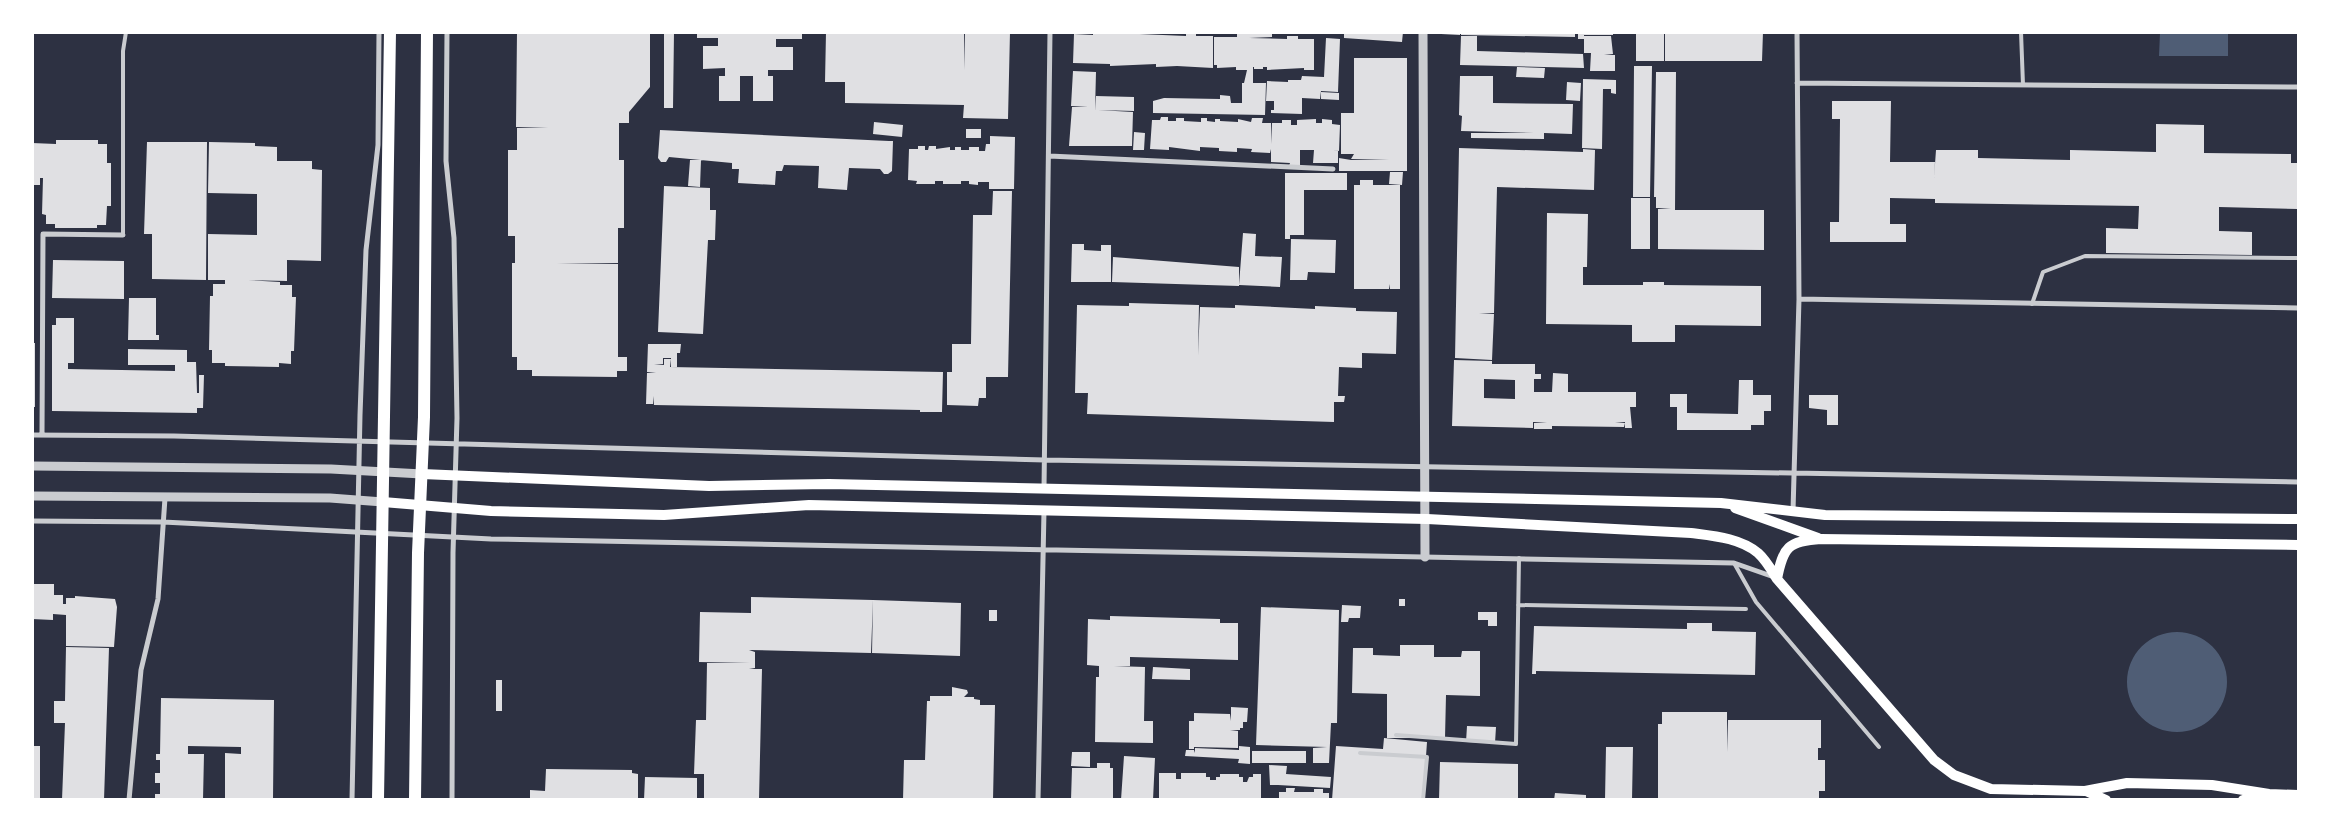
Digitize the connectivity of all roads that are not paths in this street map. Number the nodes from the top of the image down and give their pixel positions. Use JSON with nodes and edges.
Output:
{"nodes":[{"id":1,"x":126,"y":32,"type":"edge"},
{"id":2,"x":379,"y":32,"type":"edge"},
{"id":3,"x":390,"y":32,"type":"edge"},
{"id":4,"x":427,"y":32,"type":"edge"},
{"id":5,"x":447,"y":32,"type":"edge"},
{"id":6,"x":1050,"y":32,"type":"edge"},
{"id":7,"x":1423,"y":32,"type":"edge"},
{"id":8,"x":1797,"y":32,"type":"edge"},
{"id":9,"x":2022,"y":32,"type":"edge"},
{"id":10,"x":1798,"y":83,"type":"junction"},
{"id":11,"x":2023,"y":86,"type":"junction"},
{"id":12,"x":2298,"y":87,"type":"edge"},
{"id":13,"x":1049,"y":156,"type":"junction"},
{"id":14,"x":1333,"y":169,"type":"dead end"},
{"id":15,"x":122,"y":235,"type":"joint"},
{"id":16,"x":2298,"y":258,"type":"edge"},
{"id":17,"x":1799,"y":300,"type":"junction"},
{"id":18,"x":2032,"y":304,"type":"junction"},
{"id":19,"x":2298,"y":308,"type":"edge"},
{"id":20,"x":32,"y":435,"type":"edge"},
{"id":21,"x":42,"y":435,"type":"junction"},
{"id":22,"x":359,"y":442,"type":"junction"},
{"id":23,"x":383,"y":443,"type":"junction"},
{"id":24,"x":423,"y":443,"type":"junction"},
{"id":25,"x":456,"y":445,"type":"junction"},
{"id":26,"x":1045,"y":460,"type":"junction"},
{"id":27,"x":32,"y":466,"type":"edge"},
{"id":28,"x":1426,"y":466,"type":"junction"},
{"id":29,"x":359,"y":470,"type":"junction"},
{"id":30,"x":383,"y":472,"type":"junction"},
{"id":31,"x":422,"y":474,"type":"junction"},
{"id":32,"x":1795,"y":474,"type":"junction"},
{"id":33,"x":455,"y":476,"type":"junction"},
{"id":34,"x":2298,"y":482,"type":"edge"},
{"id":35,"x":1044,"y":488,"type":"junction"},
{"id":36,"x":32,"y":496,"type":"edge"},
{"id":37,"x":1426,"y":496,"type":"junction"},
{"id":38,"x":165,"y":498,"type":"junction"},
{"id":39,"x":358,"y":500,"type":"junction"},
{"id":40,"x":383,"y":502,"type":"junction"},
{"id":41,"x":1721,"y":503,"type":"junction"},
{"id":42,"x":420,"y":505,"type":"junction"},
{"id":43,"x":454,"y":508,"type":"junction"},
{"id":44,"x":1044,"y":510,"type":"junction"},
{"id":45,"x":1793,"y":511,"type":"junction"},
{"id":46,"x":1427,"y":519,"type":"junction"},
{"id":47,"x":2298,"y":519,"type":"edge"},
{"id":48,"x":32,"y":521,"type":"edge"},
{"id":49,"x":164,"y":522,"type":"junction"},
{"id":50,"x":358,"y":532,"type":"junction"},
{"id":51,"x":383,"y":533,"type":"junction"},
{"id":52,"x":419,"y":535,"type":"junction"},
{"id":53,"x":454,"y":537,"type":"junction"},
{"id":54,"x":1821,"y":539,"type":"junction"},
{"id":55,"x":2298,"y":545,"type":"edge"},
{"id":56,"x":1043,"y":549,"type":"junction"},
{"id":57,"x":1425,"y":557,"type":"junction"},
{"id":58,"x":1519,"y":558,"type":"junction"},
{"id":59,"x":1734,"y":563,"type":"junction"},
{"id":60,"x":1778,"y":579,"type":"junction"},
{"id":61,"x":1518,"y":605,"type":"junction"},
{"id":62,"x":1746,"y":609,"type":"dead end"},
{"id":63,"x":1396,"y":735,"type":"dead end"},
{"id":64,"x":1879,"y":747,"type":"dead end"},
{"id":65,"x":1360,"y":753,"type":"dead end"},
{"id":66,"x":2085,"y":790,"type":"junction"},
{"id":67,"x":2269,"y":794,"type":"junction"},
{"id":68,"x":2298,"y":795,"type":"edge"},
{"id":69,"x":129,"y":800,"type":"edge"},
{"id":70,"x":352,"y":800,"type":"edge"},
{"id":71,"x":378,"y":800,"type":"edge"},
{"id":72,"x":415,"y":800,"type":"edge"},
{"id":73,"x":452,"y":800,"type":"edge"},
{"id":74,"x":1038,"y":800,"type":"edge"},
{"id":75,"x":1423,"y":800,"type":"edge"},
{"id":76,"x":2106,"y":800,"type":"edge"},
{"id":77,"x":2243,"y":800,"type":"edge"}],
"edges":[{"from":1,"to":15,"type":"lane"},
{"from":2,"to":22,"type":"street"},
{"from":3,"to":23,"type":"main road"},
{"from":4,"to":24,"type":"main road"},
{"from":5,"to":25,"type":"street"},
{"from":6,"to":13,"type":"street"},
{"from":7,"to":28,"type":"street"},
{"from":8,"to":10,"type":"street"},
{"from":9,"to":11,"type":"lane"},
{"from":10,"to":11,"type":"street"},
{"from":10,"to":17,"type":"street"},
{"from":11,"to":12,"type":"street"},
{"from":13,"to":14,"type":"street"},
{"from":13,"to":26,"type":"street"},
{"from":15,"to":21,"type":"street"},
{"from":16,"to":18,"type":"lane"},
{"from":17,"to":18,"type":"street"},
{"from":17,"to":32,"type":"street"},
{"from":18,"to":19,"type":"street"},
{"from":20,"to":21,"type":"street"},
{"from":21,"to":22,"type":"street"},
{"from":22,"to":23,"type":"street"},
{"from":22,"to":29,"type":"street"},
{"from":23,"to":24,"type":"street"},
{"from":23,"to":30,"type":"main road"},
{"from":24,"to":25,"type":"street"},
{"from":24,"to":31,"type":"main road"},
{"from":25,"to":26,"type":"street"},
{"from":25,"to":33,"type":"street"},
{"from":26,"to":28,"type":"street"},
{"from":26,"to":35,"type":"street"},
{"from":27,"to":29,"type":"street"},
{"from":28,"to":32,"type":"street"},
{"from":28,"to":37,"type":"street"},
{"from":29,"to":30,"type":"street"},
{"from":29,"to":39,"type":"street"},
{"from":30,"to":31,"type":"street"},
{"from":30,"to":40,"type":"main road"},
{"from":31,"to":33,"type":"main road"},
{"from":31,"to":42,"type":"main road"},
{"from":32,"to":34,"type":"street"},
{"from":32,"to":45,"type":"street"},
{"from":33,"to":35,"type":"main road"},
{"from":33,"to":43,"type":"street"},
{"from":35,"to":37,"type":"main road"},
{"from":36,"to":38,"type":"street"},
{"from":37,"to":41,"type":"main road"},
{"from":37,"to":46,"type":"street"},
{"from":38,"to":39,"type":"street"},
{"from":38,"to":49,"type":"street"},
{"from":39,"to":40,"type":"street"},
{"from":39,"to":50,"type":"street"},
{"from":40,"to":42,"type":"main road"},
{"from":40,"to":51,"type":"main road"},
{"from":41,"to":45,"type":"main road"},
{"from":41,"to":54,"type":"main road"},
{"from":42,"to":43,"type":"main road"},
{"from":42,"to":52,"type":"main road"},
{"from":43,"to":44,"type":"main road"},
{"from":43,"to":53,"type":"street"},
{"from":44,"to":46,"type":"main road"},
{"from":44,"to":56,"type":"street"},
{"from":45,"to":47,"type":"main road"},
{"from":46,"to":57,"type":"street"},
{"from":46,"to":60,"type":"main road"},
{"from":48,"to":49,"type":"street"},
{"from":49,"to":50,"type":"street"},
{"from":49,"to":69,"type":"street"},
{"from":50,"to":51,"type":"street"},
{"from":50,"to":70,"type":"street"},
{"from":51,"to":52,"type":"street"},
{"from":51,"to":71,"type":"main road"},
{"from":52,"to":53,"type":"street"},
{"from":52,"to":72,"type":"main road"},
{"from":53,"to":56,"type":"street"},
{"from":53,"to":73,"type":"street"},
{"from":54,"to":55,"type":"main road"},
{"from":54,"to":60,"type":"main road"},
{"from":56,"to":57,"type":"street"},
{"from":56,"to":74,"type":"street"},
{"from":57,"to":58,"type":"street"},
{"from":58,"to":59,"type":"street"},
{"from":58,"to":61,"type":"lane"},
{"from":59,"to":60,"type":"street"},
{"from":59,"to":64,"type":"lane"},
{"from":60,"to":66,"type":"main road"},
{"from":61,"to":62,"type":"lane"},
{"from":61,"to":63,"type":"lane"},
{"from":65,"to":75,"type":"lane"},
{"from":66,"to":67,"type":"main road"},
{"from":66,"to":76,"type":"main road"},
{"from":67,"to":68,"type":"main road"},
{"from":67,"to":77,"type":"main road"}]}
